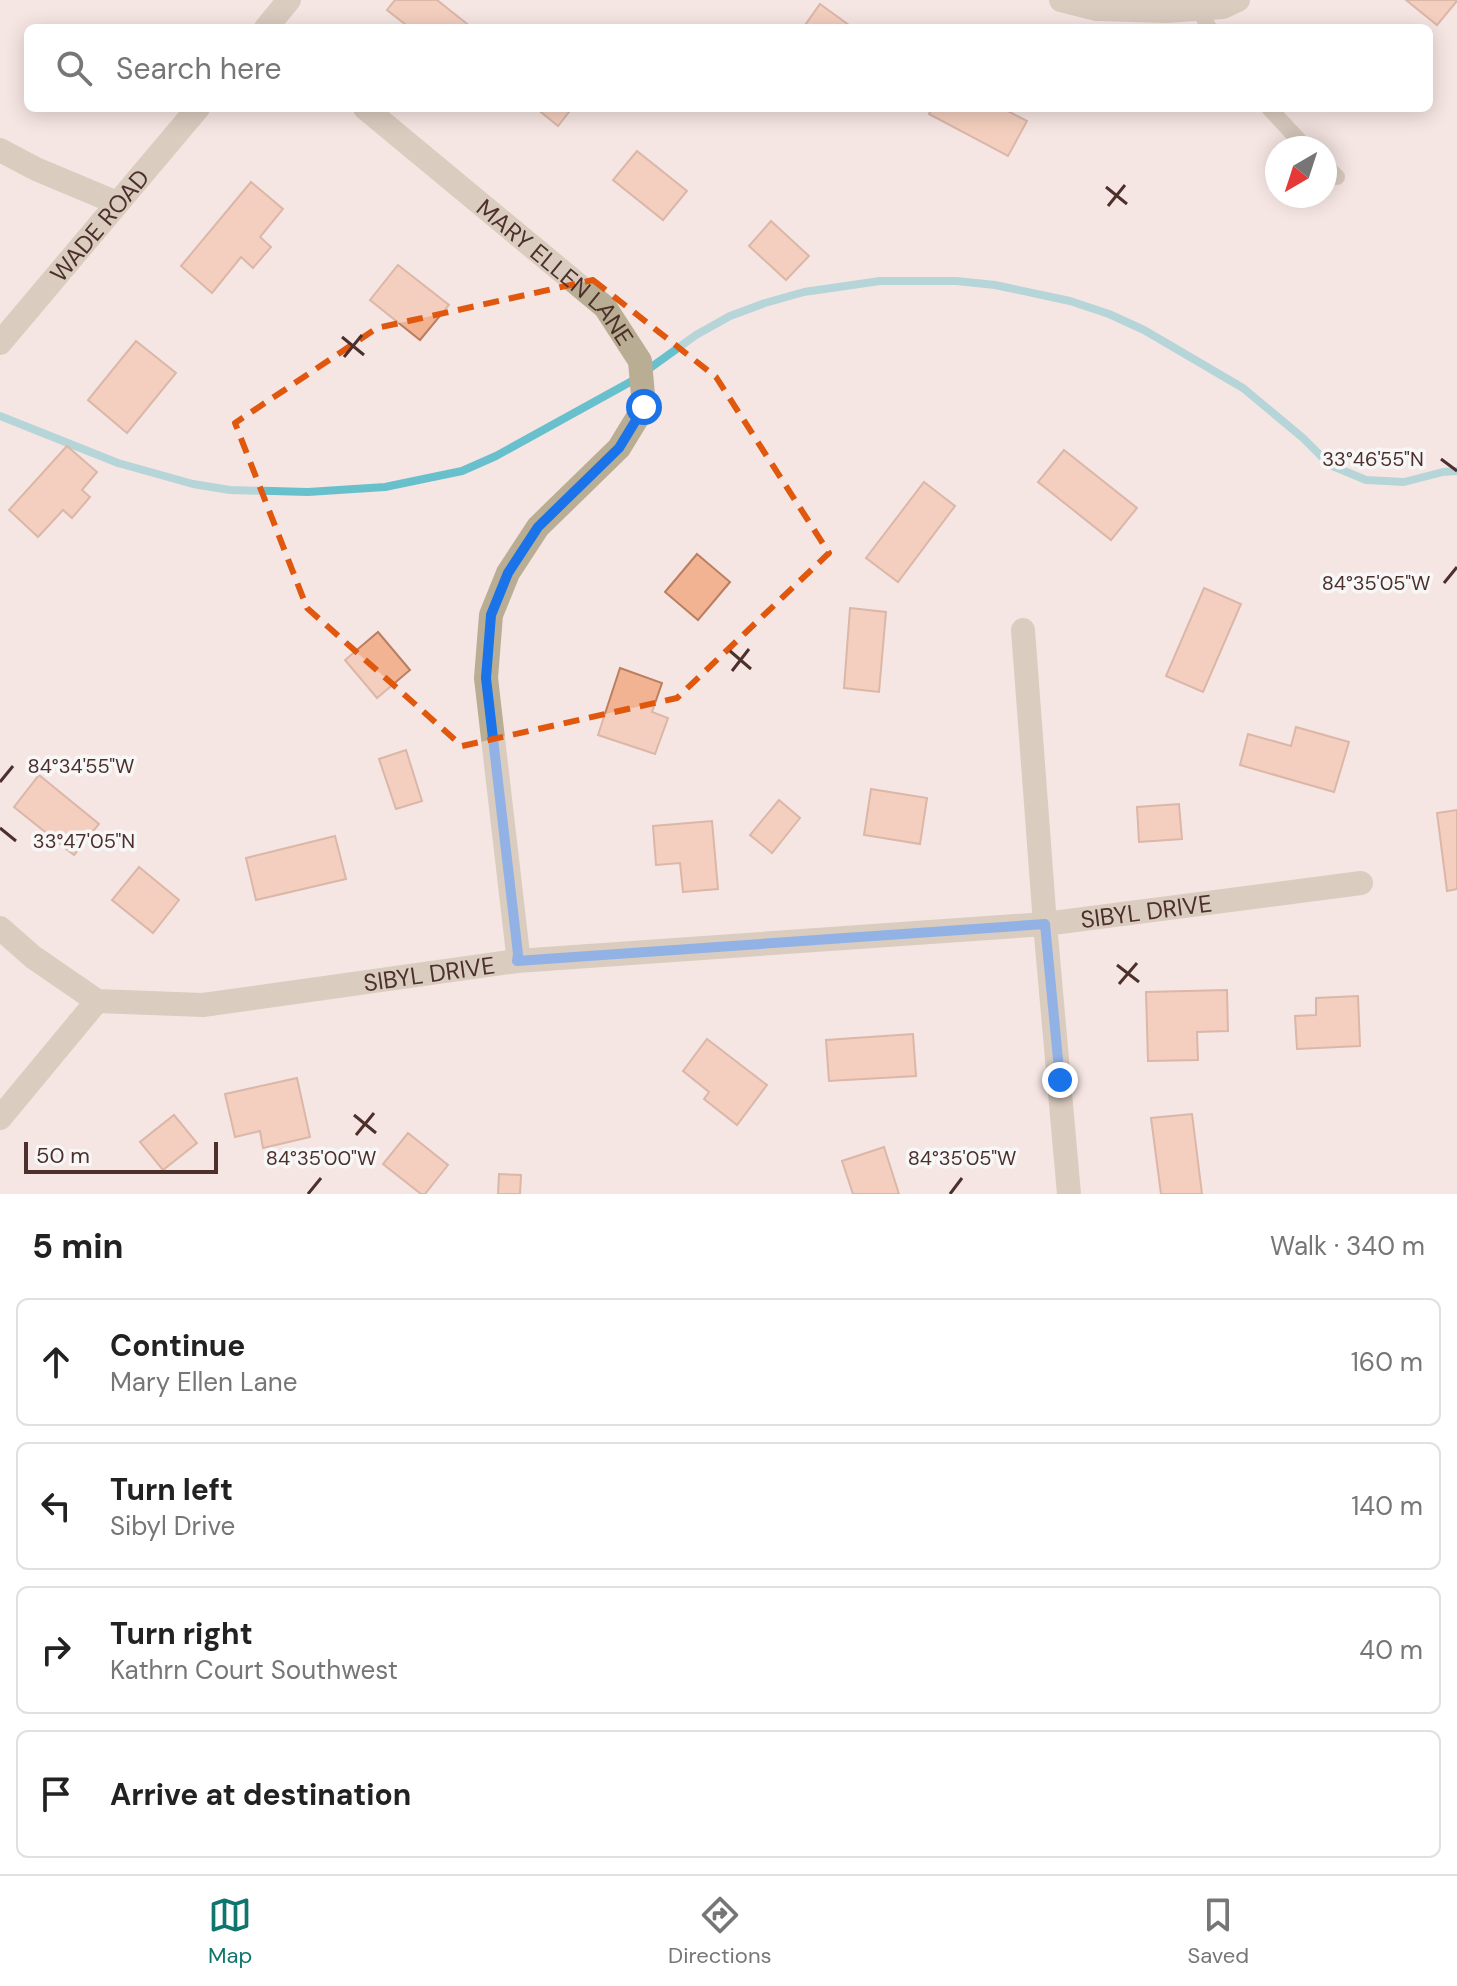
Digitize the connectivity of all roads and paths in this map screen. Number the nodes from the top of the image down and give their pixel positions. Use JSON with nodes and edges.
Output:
{"nodes":[{"id":1,"x":289,"y":0,"type":"edge"},
{"id":2,"x":1061,"y":0,"type":"edge"},
{"id":3,"x":1238,"y":0,"type":"edge"},
{"id":4,"x":1204,"y":18,"type":"edge"},
{"id":5,"x":270,"y":24,"type":"edge"},
{"id":6,"x":195,"y":112,"type":"edge"},
{"id":7,"x":370,"y":112,"type":"edge"},
{"id":8,"x":1273,"y":112,"type":"edge"},
{"id":9,"x":1295,"y":136,"type":"edge"},
{"id":10,"x":0,"y":150,"type":"edge"},
{"id":11,"x":117,"y":203,"type":"junction"},
{"id":12,"x":0,"y":343,"type":"edge"},
{"id":13,"x":1023,"y":630,"type":"dead end"},
{"id":14,"x":1361,"y":883,"type":"dead end"},
{"id":15,"x":1045,"y":924,"type":"junction"},
{"id":16,"x":0,"y":928,"type":"edge"},
{"id":17,"x":517,"y":961,"type":"junction"},
{"id":18,"x":97,"y":1001,"type":"junction"},
{"id":19,"x":0,"y":1118,"type":"edge"},
{"id":20,"x":1069,"y":1194,"type":"edge"}],
"edges":[{"from":1,"to":5,"type":"street"},
{"from":2,"to":4,"type":"street"},
{"from":3,"to":4,"type":"street"},
{"from":6,"to":11,"type":"street","name":"WADE ROAD"},
{"from":7,"to":17,"type":"street","name":"MARY ELLEN LANE"},
{"from":8,"to":9,"type":"lane"},
{"from":10,"to":11,"type":"street"},
{"from":11,"to":12,"type":"street","name":"WADE ROAD"},
{"from":13,"to":15,"type":"street"},
{"from":14,"to":15,"type":"street","name":"SIBYL DRIVE"},
{"from":15,"to":17,"type":"street","name":"SIBYL DRIVE"},
{"from":15,"to":20,"type":"street"},
{"from":16,"to":18,"type":"street"},
{"from":17,"to":18,"type":"street","name":"SIBYL DRIVE"},
{"from":18,"to":19,"type":"street"}]}
